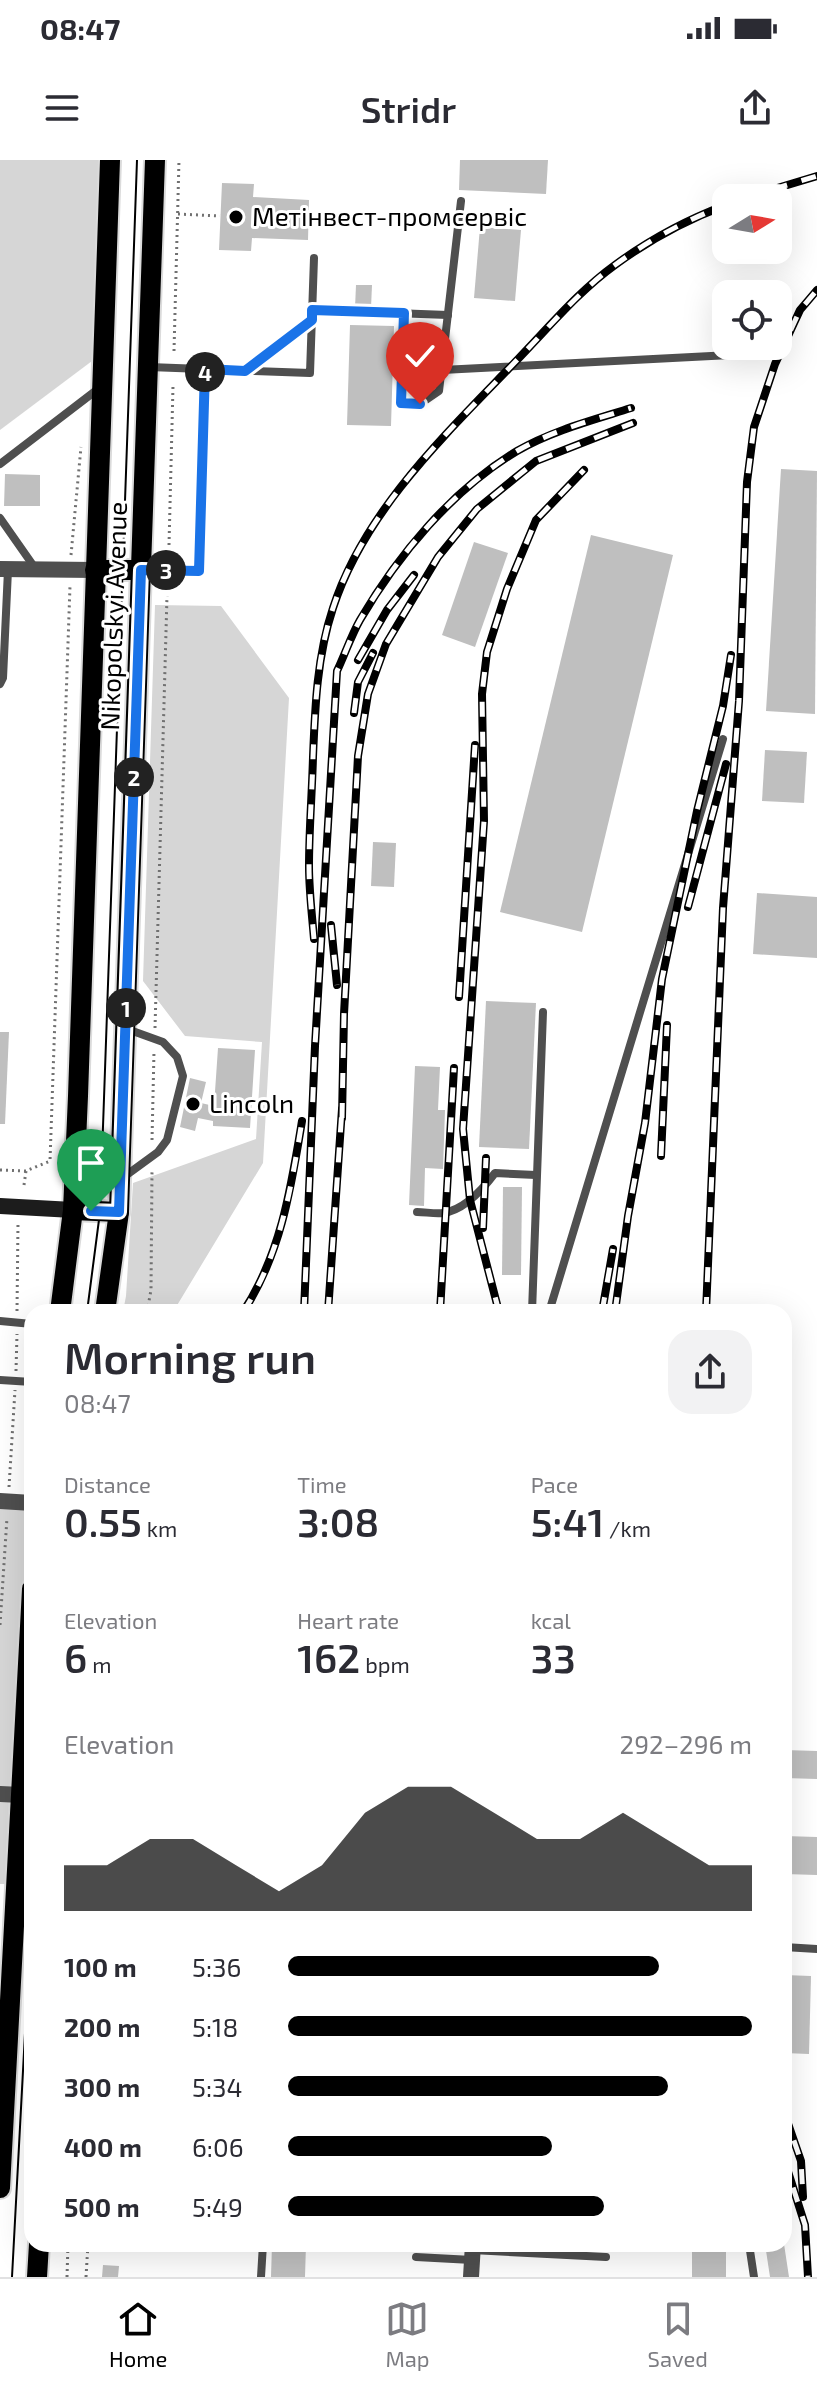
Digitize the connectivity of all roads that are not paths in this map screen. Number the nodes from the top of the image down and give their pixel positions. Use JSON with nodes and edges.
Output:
{"nodes":[{"id":1,"x":110,"y":160,"type":"edge"},
{"id":2,"x":155,"y":160,"type":"edge"},
{"id":3,"x":461,"y":201,"type":"dead end"},
{"id":4,"x":314,"y":258,"type":"dead end"},
{"id":5,"x":404,"y":313,"type":"junction"},
{"id":6,"x":312,"y":315,"type":"junction"},
{"id":7,"x":448,"y":315,"type":"junction"},
{"id":8,"x":712,"y":356,"type":"edge"},
{"id":9,"x":148,"y":367,"type":"junction"},
{"id":10,"x":205,"y":369,"type":"junction"},
{"id":11,"x":442,"y":370,"type":"junction"},
{"id":12,"x":102,"y":387,"type":"junction"},
{"id":13,"x":0,"y":464,"type":"edge"},
{"id":14,"x":0,"y":518,"type":"edge"},
{"id":15,"x":4,"y":569,"type":"edge"},
{"id":16,"x":35,"y":569,"type":"junction"},
{"id":17,"x":95,"y":570,"type":"junction"},
{"id":18,"x":141,"y":570,"type":"junction"},
{"id":19,"x":0,"y":684,"type":"edge"},
{"id":20,"x":723,"y":739,"type":"dead end"},
{"id":21,"x":543,"y":1012,"type":"dead end"},
{"id":22,"x":126,"y":1028,"type":"junction"},
{"id":23,"x":536,"y":1175,"type":"junction"},
{"id":24,"x":120,"y":1180,"type":"junction"},
{"id":25,"x":0,"y":1206,"type":"edge"},
{"id":26,"x":73,"y":1210,"type":"junction"},
{"id":27,"x":119,"y":1212,"type":"junction"},
{"id":28,"x":417,"y":1212,"type":"dead end"},
{"id":29,"x":61,"y":1304,"type":"edge"},
{"id":30,"x":106,"y":1304,"type":"edge"},
{"id":31,"x":532,"y":1304,"type":"edge"},
{"id":32,"x":551,"y":1304,"type":"edge"},
{"id":33,"x":0,"y":1321,"type":"edge"},
{"id":34,"x":24,"y":1323,"type":"edge"},
{"id":35,"x":0,"y":1380,"type":"edge"},
{"id":36,"x":24,"y":1382,"type":"edge"},
{"id":37,"x":4,"y":1502,"type":"edge"},
{"id":38,"x":24,"y":1503,"type":"edge"},
{"id":39,"x":0,"y":1794,"type":"edge"},
{"id":40,"x":24,"y":1795,"type":"edge"},
{"id":41,"x":24,"y":1806,"type":"edge"},
{"id":42,"x":8,"y":1890,"type":"edge"},
{"id":43,"x":792,"y":1947,"type":"edge"},
{"id":44,"x":817,"y":1949,"type":"edge"},
{"id":45,"x":0,"y":2188,"type":"edge"},
{"id":46,"x":39,"y":2252,"type":"edge"},
{"id":47,"x":263,"y":2252,"type":"edge"},
{"id":48,"x":463,"y":2252,"type":"edge"},
{"id":49,"x":472,"y":2252,"type":"edge"},
{"id":50,"x":494,"y":2252,"type":"edge"},
{"id":51,"x":750,"y":2252,"type":"edge"},
{"id":52,"x":416,"y":2257,"type":"dead end"},
{"id":53,"x":606,"y":2257,"type":"dead end"},
{"id":54,"x":37,"y":2277,"type":"edge"},
{"id":55,"x":261,"y":2277,"type":"edge"},
{"id":56,"x":471,"y":2277,"type":"edge"},
{"id":57,"x":754,"y":2277,"type":"edge"}],
"edges":[{"from":1,"to":12,"type":"main road","name":"Nikopolskyi Avenue"},
{"from":2,"to":9,"type":"main road","name":"Nikopolskyi Avenue"},
{"from":3,"to":7,"type":"lane"},
{"from":4,"to":6,"type":"lane"},
{"from":5,"to":6,"type":"lane"},
{"from":5,"to":7,"type":"lane"},
{"from":5,"to":11,"type":"lane"},
{"from":6,"to":10,"type":"lane"},
{"from":7,"to":11,"type":"lane"},
{"from":8,"to":11,"type":"lane"},
{"from":9,"to":10,"type":"lane"},
{"from":9,"to":18,"type":"main road","name":"Nikopolskyi Avenue"},
{"from":10,"to":18,"type":"lane"},
{"from":12,"to":13,"type":"lane"},
{"from":12,"to":17,"type":"main road","name":"Nikopolskyi Avenue"},
{"from":14,"to":16,"type":"lane"},
{"from":15,"to":16,"type":"street"},
{"from":15,"to":19,"type":"lane"},
{"from":16,"to":17,"type":"street"},
{"from":17,"to":18,"type":"main road"},
{"from":17,"to":26,"type":"main road","name":"Nikopolskyi Avenue"},
{"from":18,"to":22,"type":"main road","name":"Nikopolskyi Avenue"},
{"from":20,"to":32,"type":"lane"},
{"from":21,"to":23,"type":"lane"},
{"from":22,"to":24,"type":"main road","name":"Nikopolskyi Avenue"},
{"from":22,"to":24,"type":"lane"},
{"from":23,"to":28,"type":"lane"},
{"from":23,"to":31,"type":"lane"},
{"from":24,"to":27,"type":"main road","name":"Nikopolskyi Avenue"},
{"from":25,"to":26,"type":"main road"},
{"from":26,"to":27,"type":"main road"},
{"from":26,"to":29,"type":"main road","name":"Nikopolskyi Avenue"},
{"from":27,"to":30,"type":"main road","name":"Nikopolskyi Avenue"},
{"from":33,"to":34,"type":"lane"},
{"from":35,"to":36,"type":"lane"},
{"from":37,"to":38,"type":"street"},
{"from":39,"to":40,"type":"street"},
{"from":41,"to":42,"type":"main road"},
{"from":42,"to":45,"type":"main road"},
{"from":43,"to":44,"type":"lane"},
{"from":46,"to":54,"type":"main road"},
{"from":47,"to":55,"type":"lane"},
{"from":48,"to":52,"type":"lane"},
{"from":49,"to":56,"type":"street"},
{"from":50,"to":53,"type":"lane"},
{"from":51,"to":57,"type":"lane"}]}
